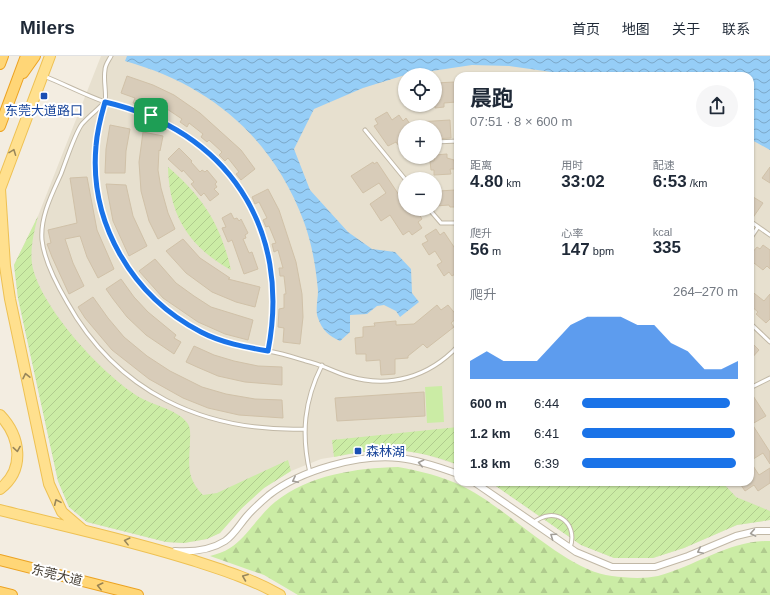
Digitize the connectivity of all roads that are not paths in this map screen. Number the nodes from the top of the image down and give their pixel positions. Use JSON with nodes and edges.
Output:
{"nodes":[{"id":1,"x":3,"y":56,"type":"edge"},
{"id":2,"x":26,"y":56,"type":"edge"},
{"id":3,"x":35,"y":56,"type":"edge"},
{"id":4,"x":50,"y":56,"type":"edge"},
{"id":5,"x":111,"y":56,"type":"edge"},
{"id":6,"x":0,"y":64,"type":"edge"},
{"id":7,"x":43,"y":75,"type":"junction"},
{"id":8,"x":13,"y":88,"type":"junction"},
{"id":9,"x":105,"y":102,"type":"junction"},
{"id":10,"x":0,"y":126,"type":"edge"},
{"id":11,"x":365,"y":130,"type":"dead end"},
{"id":12,"x":454,"y":141,"type":"edge"},
{"id":13,"x":442,"y":142,"type":"edge"},
{"id":14,"x":399,"y":172,"type":"edge"},
{"id":15,"x":0,"y":189,"type":"edge"},
{"id":16,"x":435,"y":216,"type":"edge"},
{"id":17,"x":454,"y":222,"type":"edge"},
{"id":18,"x":754,"y":224,"type":"edge"},
{"id":19,"x":758,"y":227,"type":"junction"},
{"id":20,"x":754,"y":233,"type":"edge"},
{"id":21,"x":770,"y":235,"type":"edge"},
{"id":22,"x":754,"y":327,"type":"edge"},
{"id":23,"x":770,"y":342,"type":"edge"},
{"id":24,"x":454,"y":350,"type":"edge"},
{"id":25,"x":268,"y":351,"type":"junction"},
{"id":26,"x":322,"y":364,"type":"junction"},
{"id":27,"x":770,"y":378,"type":"edge"},
{"id":28,"x":754,"y":386,"type":"edge"},
{"id":29,"x":0,"y":415,"type":"edge"},
{"id":30,"x":304,"y":429,"type":"junction"},
{"id":31,"x":310,"y":473,"type":"junction"},
{"id":32,"x":454,"y":473,"type":"edge"},
{"id":33,"x":480,"y":486,"type":"edge"},
{"id":34,"x":0,"y":489,"type":"edge"},
{"id":35,"x":0,"y":510,"type":"edge"},
{"id":36,"x":533,"y":523,"type":"junction"},
{"id":37,"x":83,"y":530,"type":"junction"},
{"id":38,"x":770,"y":532,"type":"edge"},
{"id":39,"x":570,"y":548,"type":"junction"},
{"id":40,"x":164,"y":551,"type":"junction"},
{"id":41,"x":0,"y":560,"type":"edge"},
{"id":42,"x":0,"y":592,"type":"edge"},
{"id":43,"x":12,"y":595,"type":"edge"},
{"id":44,"x":138,"y":595,"type":"edge"},
{"id":45,"x":280,"y":595,"type":"edge"}],
"edges":[{"from":1,"to":6,"type":"highway"},
{"from":2,"to":8,"type":"highway"},
{"from":3,"to":8,"type":"highway"},
{"from":4,"to":7,"type":"main road"},
{"from":5,"to":9,"type":"lane"},
{"from":7,"to":9,"type":"lane"},
{"from":15,"to":7,"type":"main road","one_way":true},
{"from":8,"to":10,"type":"highway"},
{"from":9,"to":25,"type":"lane"},
{"from":9,"to":25,"type":"lane"},
{"from":9,"to":30,"type":"lane"},
{"from":11,"to":14,"type":"lane"},
{"from":12,"to":13,"type":"lane"},
{"from":37,"to":15,"type":"main road","one_way":true},
{"from":16,"to":17,"type":"lane"},
{"from":18,"to":19,"type":"lane"},
{"from":19,"to":20,"type":"lane"},
{"from":19,"to":21,"type":"lane"},
{"from":22,"to":23,"type":"lane"},
{"from":24,"to":26,"type":"lane"},
{"from":25,"to":26,"type":"lane"},
{"from":26,"to":30,"type":"lane"},
{"from":27,"to":28,"type":"lane"},
{"from":29,"to":34,"type":"main road","one_way":true},
{"from":30,"to":31,"type":"lane"},
{"from":32,"to":31,"type":"street","one_way":true},
{"from":31,"to":40,"type":"street","one_way":true},
{"from":33,"to":36,"type":"street"},
{"from":35,"to":37,"type":"main road"},
{"from":39,"to":36,"type":"street","one_way":true},
{"from":36,"to":39,"type":"lane"},
{"from":40,"to":37,"type":"main road","one_way":true},
{"from":38,"to":39,"type":"street","one_way":true},
{"from":45,"to":40,"type":"main road","one_way":true},
{"from":44,"to":41,"type":"highway","name":"东莞大道","one_way":true},
{"from":42,"to":43,"type":"highway"}]}
